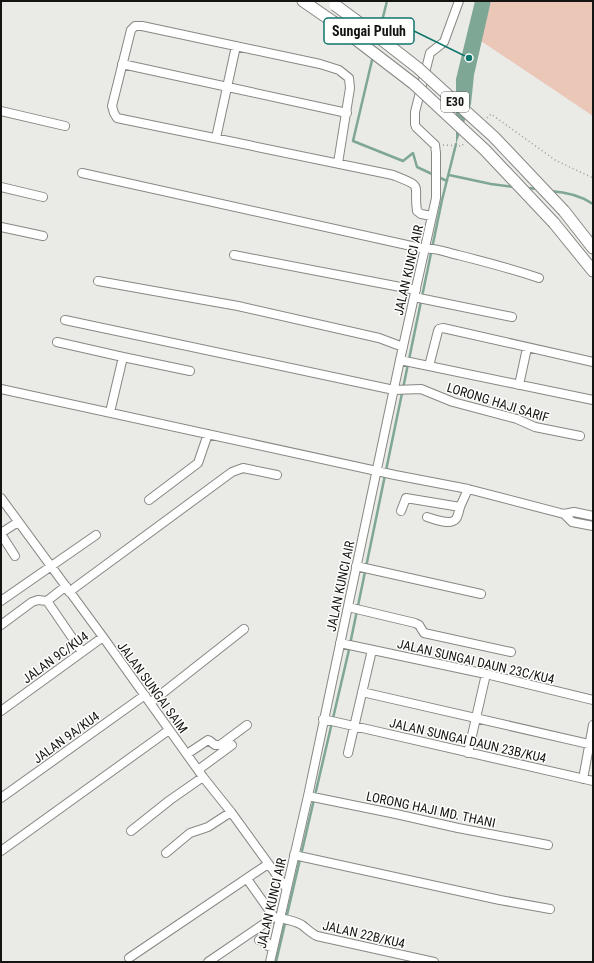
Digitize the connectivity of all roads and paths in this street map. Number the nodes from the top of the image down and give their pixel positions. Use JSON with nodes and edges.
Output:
{"nodes":[{"id":1,"x":303,"y":1,"type":"edge"},
{"id":2,"x":458,"y":1,"type":"edge"},
{"id":3,"x":332,"y":3,"type":"edge"},
{"id":4,"x":236,"y":46,"type":"junction"},
{"id":5,"x":122,"y":64,"type":"junction"},
{"id":6,"x":228,"y":87,"type":"junction"},
{"id":7,"x":1,"y":111,"type":"edge"},
{"id":8,"x":347,"y":113,"type":"junction"},
{"id":9,"x":486,"y":120,"type":"dead end"},
{"id":10,"x":65,"y":126,"type":"dead end"},
{"id":11,"x":216,"y":138,"type":"junction"},
{"id":12,"x":466,"y":140,"type":"dead end"},
{"id":13,"x":448,"y":145,"type":"dead end"},
{"id":14,"x":338,"y":163,"type":"junction"},
{"id":15,"x":82,"y":173,"type":"dead end"},
{"id":16,"x":593,"y":178,"type":"edge"},
{"id":17,"x":1,"y":187,"type":"edge"},
{"id":18,"x":43,"y":197,"type":"dead end"},
{"id":19,"x":432,"y":216,"type":"junction"},
{"id":20,"x":1,"y":227,"type":"edge"},
{"id":21,"x":43,"y":236,"type":"dead end"},
{"id":22,"x":593,"y":248,"type":"edge"},
{"id":23,"x":427,"y":249,"type":"junction"},
{"id":24,"x":234,"y":255,"type":"dead end"},
{"id":25,"x":593,"y":271,"type":"edge"},
{"id":26,"x":539,"y":278,"type":"dead end"},
{"id":27,"x":98,"y":281,"type":"dead end"},
{"id":28,"x":416,"y":295,"type":"junction"},
{"id":29,"x":512,"y":317,"type":"dead end"},
{"id":30,"x":65,"y":320,"type":"dead end"},
{"id":31,"x":57,"y":342,"type":"dead end"},
{"id":32,"x":403,"y":347,"type":"junction"},
{"id":33,"x":528,"y":348,"type":"junction"},
{"id":34,"x":123,"y":357,"type":"junction"},
{"id":35,"x":403,"y":361,"type":"junction"},
{"id":36,"x":593,"y":362,"type":"edge"},
{"id":37,"x":429,"y":366,"type":"junction"},
{"id":38,"x":190,"y":371,"type":"dead end"},
{"id":39,"x":519,"y":385,"type":"junction"},
{"id":40,"x":1,"y":389,"type":"edge"},
{"id":41,"x":397,"y":390,"type":"junction"},
{"id":42,"x":593,"y":400,"type":"edge"},
{"id":43,"x":110,"y":412,"type":"junction"},
{"id":44,"x":208,"y":434,"type":"junction"},
{"id":45,"x":580,"y":436,"type":"dead end"},
{"id":46,"x":379,"y":471,"type":"junction"},
{"id":47,"x":277,"y":475,"type":"dead end"},
{"id":48,"x":468,"y":489,"type":"junction"},
{"id":49,"x":1,"y":498,"type":"edge"},
{"id":50,"x":149,"y":500,"type":"dead end"},
{"id":51,"x":460,"y":507,"type":"junction"},
{"id":52,"x":401,"y":511,"type":"dead end"},
{"id":53,"x":564,"y":514,"type":"junction"},
{"id":54,"x":593,"y":516,"type":"edge"},
{"id":55,"x":427,"y":517,"type":"dead end"},
{"id":56,"x":18,"y":522,"type":"junction"},
{"id":57,"x":593,"y":526,"type":"edge"},
{"id":58,"x":1,"y":534,"type":"edge"},
{"id":59,"x":96,"y":535,"type":"dead end"},
{"id":60,"x":15,"y":556,"type":"dead end"},
{"id":61,"x":51,"y":566,"type":"junction"},
{"id":62,"x":363,"y":567,"type":"junction"},
{"id":63,"x":67,"y":589,"type":"junction"},
{"id":64,"x":481,"y":594,"type":"dead end"},
{"id":65,"x":1,"y":601,"type":"edge"},
{"id":66,"x":47,"y":601,"type":"junction"},
{"id":67,"x":354,"y":608,"type":"junction"},
{"id":68,"x":1,"y":625,"type":"edge"},
{"id":69,"x":244,"y":629,"type":"dead end"},
{"id":70,"x":103,"y":637,"type":"junction"},
{"id":71,"x":346,"y":644,"type":"junction"},
{"id":72,"x":372,"y":650,"type":"junction"},
{"id":73,"x":82,"y":652,"type":"junction"},
{"id":74,"x":511,"y":652,"type":"dead end"},
{"id":75,"x":486,"y":674,"type":"junction"},
{"id":76,"x":362,"y":692,"type":"junction"},
{"id":77,"x":145,"y":695,"type":"junction"},
{"id":78,"x":593,"y":700,"type":"edge"},
{"id":79,"x":150,"y":703,"type":"junction"},
{"id":80,"x":1,"y":710,"type":"edge"},
{"id":81,"x":477,"y":719,"type":"junction"},
{"id":82,"x":326,"y":720,"type":"junction"},
{"id":83,"x":247,"y":725,"type":"dead end"},
{"id":84,"x":593,"y":725,"type":"edge"},
{"id":85,"x":354,"y":727,"type":"junction"},
{"id":86,"x":169,"y":730,"type":"junction"},
{"id":87,"x":232,"y":745,"type":"dead end"},
{"id":88,"x":591,"y":745,"type":"edge"},
{"id":89,"x":348,"y":753,"type":"dead end"},
{"id":90,"x":468,"y":753,"type":"junction"},
{"id":91,"x":187,"y":754,"type":"junction"},
{"id":92,"x":201,"y":774,"type":"junction"},
{"id":93,"x":583,"y":779,"type":"junction"},
{"id":94,"x":593,"y":781,"type":"edge"},
{"id":95,"x":309,"y":796,"type":"junction"},
{"id":96,"x":1,"y":798,"type":"edge"},
{"id":97,"x":231,"y":812,"type":"junction"},
{"id":98,"x":130,"y":832,"type":"dead end"},
{"id":99,"x":548,"y":845,"type":"dead end"},
{"id":100,"x":1,"y":851,"type":"edge"},
{"id":101,"x":166,"y":853,"type":"dead end"},
{"id":102,"x":299,"y":856,"type":"junction"},
{"id":103,"x":268,"y":864,"type":"junction"},
{"id":104,"x":247,"y":878,"type":"junction"},
{"id":105,"x":286,"y":888,"type":"junction"},
{"id":106,"x":550,"y":909,"type":"dead end"},
{"id":107,"x":279,"y":918,"type":"junction"},
{"id":108,"x":259,"y":940,"type":"dead end"},
{"id":109,"x":274,"y":947,"type":"junction"},
{"id":110,"x":129,"y":958,"type":"dead end"},
{"id":111,"x":208,"y":962,"type":"edge"},
{"id":112,"x":270,"y":962,"type":"edge"},
{"id":113,"x":434,"y":962,"type":"edge"}],
"edges":[{"from":1,"to":25,"type":"highway","number":"E30","bridge":true},
{"from":2,"to":19,"type":"street","name":"JALAN KUNCI AIR"},
{"from":3,"to":22,"type":"highway","number":"E30","bridge":true},
{"from":4,"to":5,"type":"street"},
{"from":4,"to":6,"type":"street"},
{"from":4,"to":8,"type":"street"},
{"from":5,"to":6,"type":"street"},
{"from":5,"to":11,"type":"street"},
{"from":6,"to":8,"type":"street"},
{"from":6,"to":11,"type":"street"},
{"from":7,"to":10,"type":"street"},
{"from":8,"to":14,"type":"street"},
{"from":9,"to":16,"type":"path"},
{"from":11,"to":14,"type":"street"},
{"from":12,"to":13,"type":"path"},
{"from":14,"to":19,"type":"street"},
{"from":15,"to":23,"type":"street"},
{"from":17,"to":18,"type":"street"},
{"from":19,"to":23,"type":"street","name":"JALAN KUNCI AIR"},
{"from":20,"to":21,"type":"street"},
{"from":23,"to":26,"type":"street"},
{"from":23,"to":28,"type":"street","name":"JALAN KUNCI AIR"},
{"from":24,"to":28,"type":"street"},
{"from":27,"to":32,"type":"street"},
{"from":28,"to":29,"type":"street"},
{"from":28,"to":32,"type":"street","name":"JALAN KUNCI AIR"},
{"from":30,"to":41,"type":"street"},
{"from":31,"to":34,"type":"street"},
{"from":32,"to":35,"type":"street","name":"JALAN KUNCI AIR"},
{"from":33,"to":36,"type":"street"},
{"from":33,"to":37,"type":"street"},
{"from":33,"to":39,"type":"street"},
{"from":34,"to":38,"type":"street"},
{"from":34,"to":43,"type":"street"},
{"from":35,"to":37,"type":"street"},
{"from":35,"to":41,"type":"street","name":"JALAN KUNCI AIR"},
{"from":37,"to":39,"type":"street"},
{"from":39,"to":42,"type":"street"},
{"from":40,"to":43,"type":"street"},
{"from":41,"to":45,"type":"street","name":"LORONG HAJI SARIF"},
{"from":41,"to":46,"type":"street","name":"JALAN KUNCI AIR"},
{"from":43,"to":44,"type":"street"},
{"from":44,"to":46,"type":"street"},
{"from":44,"to":50,"type":"street"},
{"from":46,"to":48,"type":"street"},
{"from":46,"to":62,"type":"street","name":"JALAN KUNCI AIR"},
{"from":47,"to":63,"type":"street"},
{"from":48,"to":51,"type":"street"},
{"from":48,"to":53,"type":"street"},
{"from":49,"to":56,"type":"street","name":"JALAN SUNGAI SAIM"},
{"from":51,"to":52,"type":"street"},
{"from":51,"to":55,"type":"street"},
{"from":53,"to":54,"type":"street"},
{"from":53,"to":57,"type":"street"},
{"from":56,"to":58,"type":"street"},
{"from":56,"to":61,"type":"street","name":"JALAN SUNGAI SAIM"},
{"from":58,"to":60,"type":"street"},
{"from":59,"to":61,"type":"street"},
{"from":61,"to":63,"type":"street","name":"JALAN SUNGAI SAIM"},
{"from":61,"to":65,"type":"street"},
{"from":62,"to":64,"type":"street"},
{"from":62,"to":67,"type":"street","name":"JALAN KUNCI AIR"},
{"from":63,"to":66,"type":"street"},
{"from":63,"to":70,"type":"street","name":"JALAN SUNGAI SAIM"},
{"from":66,"to":68,"type":"street"},
{"from":66,"to":73,"type":"street"},
{"from":67,"to":71,"type":"street","name":"JALAN KUNCI AIR"},
{"from":67,"to":74,"type":"street"},
{"from":69,"to":79,"type":"street"},
{"from":70,"to":73,"type":"street","name":"JALAN 9C/KU4"},
{"from":70,"to":77,"type":"street","name":"JALAN SUNGAI SAIM"},
{"from":71,"to":72,"type":"street","name":"JALAN SUNGAI DAUN 23C/KU4"},
{"from":71,"to":82,"type":"street","name":"JALAN KUNCI AIR"},
{"from":72,"to":75,"type":"street","name":"JALAN SUNGAI DAUN 23C/KU4"},
{"from":72,"to":76,"type":"street"},
{"from":73,"to":80,"type":"street","name":"JALAN 9C/KU4"},
{"from":75,"to":78,"type":"street","name":"JALAN SUNGAI DAUN 23C/KU4"},
{"from":75,"to":81,"type":"street"},
{"from":76,"to":81,"type":"street"},
{"from":76,"to":85,"type":"street"},
{"from":77,"to":79,"type":"street","name":"JALAN SUNGAI SAIM"},
{"from":77,"to":96,"type":"street","name":"JALAN 9A/KU4"},
{"from":79,"to":86,"type":"street","name":"JALAN SUNGAI SAIM"},
{"from":81,"to":88,"type":"street"},
{"from":81,"to":90,"type":"street"},
{"from":82,"to":85,"type":"street","name":"JALAN SUNGAI DAUN 23B/KU4"},
{"from":82,"to":95,"type":"street","name":"JALAN KUNCI AIR"},
{"from":83,"to":91,"type":"street"},
{"from":84,"to":88,"type":"street"},
{"from":85,"to":89,"type":"street"},
{"from":85,"to":90,"type":"street","name":"JALAN SUNGAI DAUN 23B/KU4"},
{"from":86,"to":91,"type":"street","name":"JALAN SUNGAI SAIM"},
{"from":86,"to":100,"type":"street"},
{"from":87,"to":92,"type":"street"},
{"from":88,"to":93,"type":"street"},
{"from":90,"to":93,"type":"street","name":"JALAN SUNGAI DAUN 23B/KU4"},
{"from":91,"to":92,"type":"street","name":"JALAN SUNGAI SAIM"},
{"from":92,"to":97,"type":"street","name":"JALAN SUNGAI SAIM"},
{"from":92,"to":98,"type":"street"},
{"from":93,"to":94,"type":"street","name":"JALAN SUNGAI DAUN 23B/KU4"},
{"from":95,"to":99,"type":"street","name":"LORONG HAJI MD. THANI"},
{"from":95,"to":102,"type":"street","name":"JALAN KUNCI AIR"},
{"from":97,"to":101,"type":"street"},
{"from":97,"to":103,"type":"street","name":"JALAN SUNGAI SAIM"},
{"from":102,"to":105,"type":"street","name":"JALAN KUNCI AIR"},
{"from":102,"to":106,"type":"street"},
{"from":103,"to":104,"type":"street"},
{"from":103,"to":105,"type":"street","name":"JALAN SUNGAI SAIM"},
{"from":104,"to":107,"type":"street"},
{"from":104,"to":110,"type":"street"},
{"from":105,"to":107,"type":"street","name":"JALAN KUNCI AIR"},
{"from":107,"to":109,"type":"street","name":"JALAN KUNCI AIR"},
{"from":107,"to":111,"type":"street"},
{"from":107,"to":113,"type":"street","name":"JALAN 22B/KU4"},
{"from":108,"to":109,"type":"street"},
{"from":109,"to":112,"type":"street","name":"JALAN KUNCI AIR"}]}
